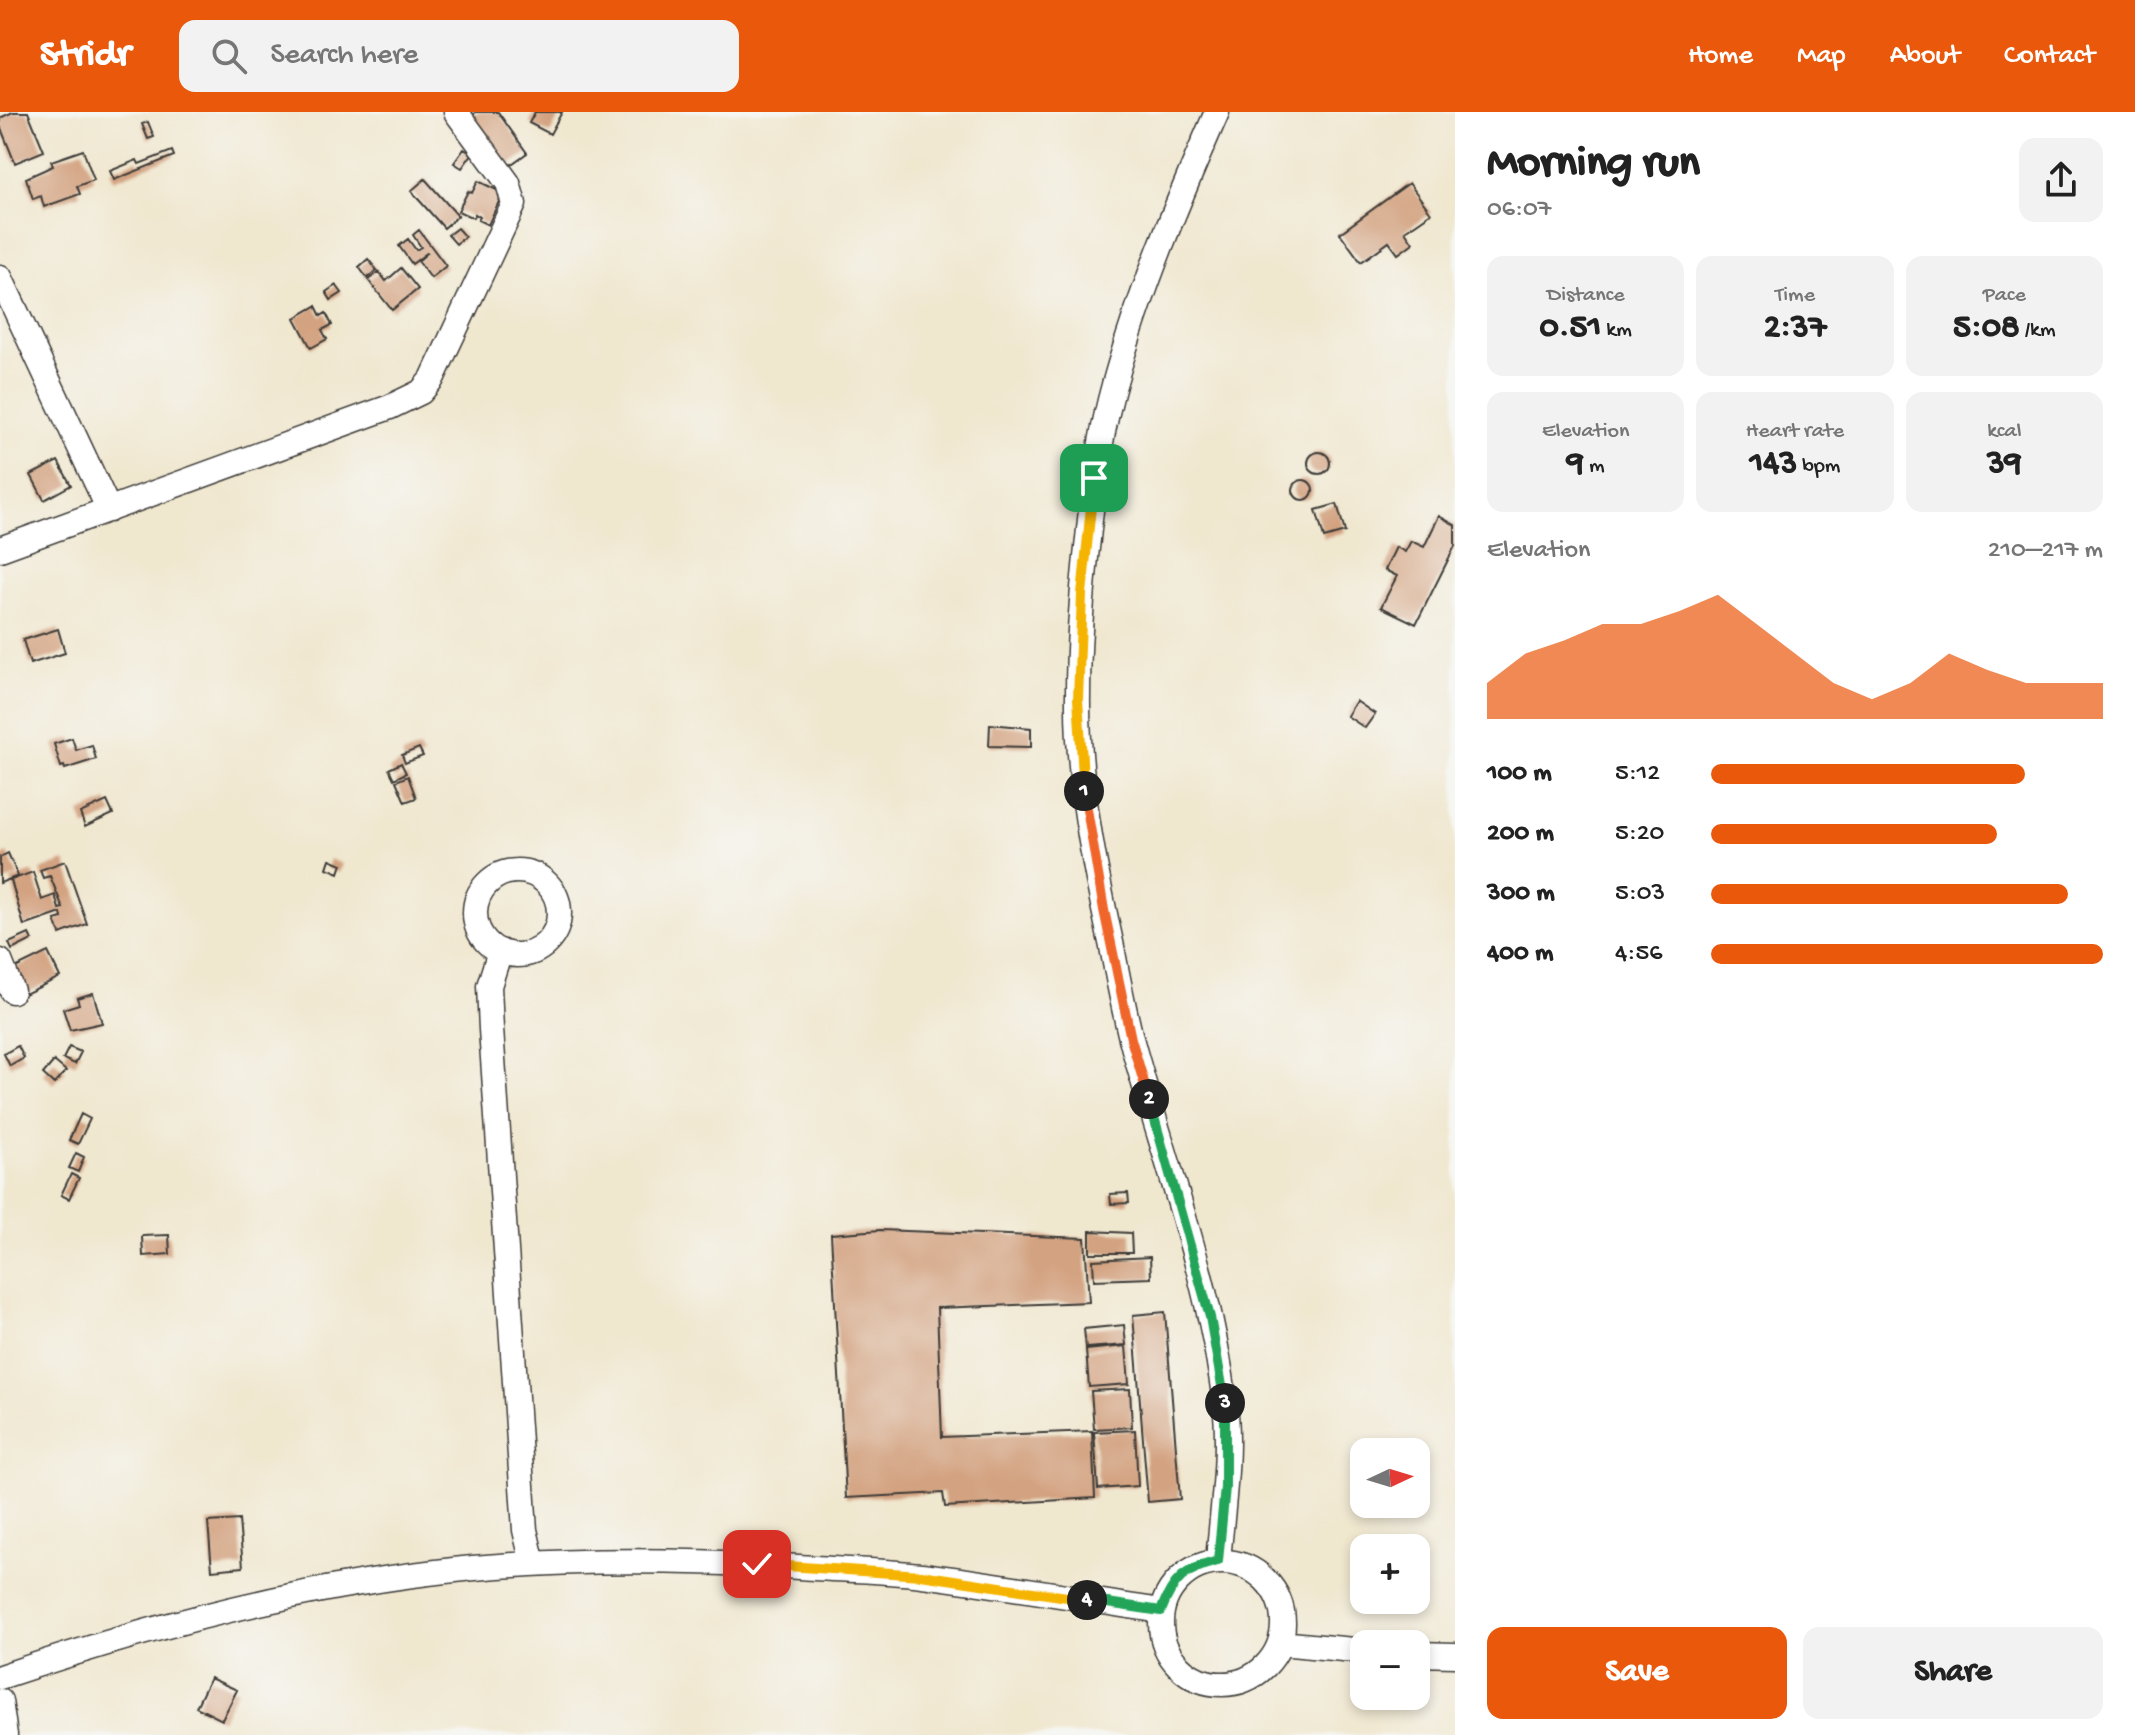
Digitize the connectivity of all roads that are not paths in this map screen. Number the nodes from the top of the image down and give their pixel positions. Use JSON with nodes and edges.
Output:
{"nodes":[{"id":1,"x":456,"y":112,"type":"edge"},
{"id":2,"x":1217,"y":112,"type":"edge"},
{"id":3,"x":0,"y":277,"type":"edge"},
{"id":4,"x":109,"y":510,"type":"junction"},
{"id":5,"x":0,"y":549,"type":"edge"},
{"id":6,"x":500,"y":951,"type":"dead end"},
{"id":7,"x":0,"y":961,"type":"edge"},
{"id":8,"x":12,"y":991,"type":"dead end"},
{"id":9,"x":1218,"y":1561,"type":"junction"},
{"id":10,"x":533,"y":1564,"type":"junction"},
{"id":11,"x":1161,"y":1611,"type":"junction"},
{"id":12,"x":1280,"y":1643,"type":"junction"},
{"id":13,"x":1350,"y":1650,"type":"edge"},
{"id":14,"x":1430,"y":1654,"type":"edge"},
{"id":15,"x":1455,"y":1655,"type":"edge"},
{"id":16,"x":0,"y":1677,"type":"edge"},
{"id":17,"x":0,"y":1701,"type":"edge"},
{"id":18,"x":5,"y":1735,"type":"edge"}],
"edges":[{"from":1,"to":4,"type":"street"},
{"from":2,"to":9,"type":"street"},
{"from":3,"to":4,"type":"street"},
{"from":4,"to":5,"type":"street"},
{"from":6,"to":10,"type":"street"},
{"from":7,"to":8,"type":"street"},
{"from":9,"to":11,"type":"street"},
{"from":9,"to":12,"type":"street"},
{"from":10,"to":11,"type":"street"},
{"from":10,"to":16,"type":"street"},
{"from":11,"to":12,"type":"street"},
{"from":12,"to":13,"type":"street"},
{"from":14,"to":15,"type":"street"},
{"from":17,"to":18,"type":"street"}]}
